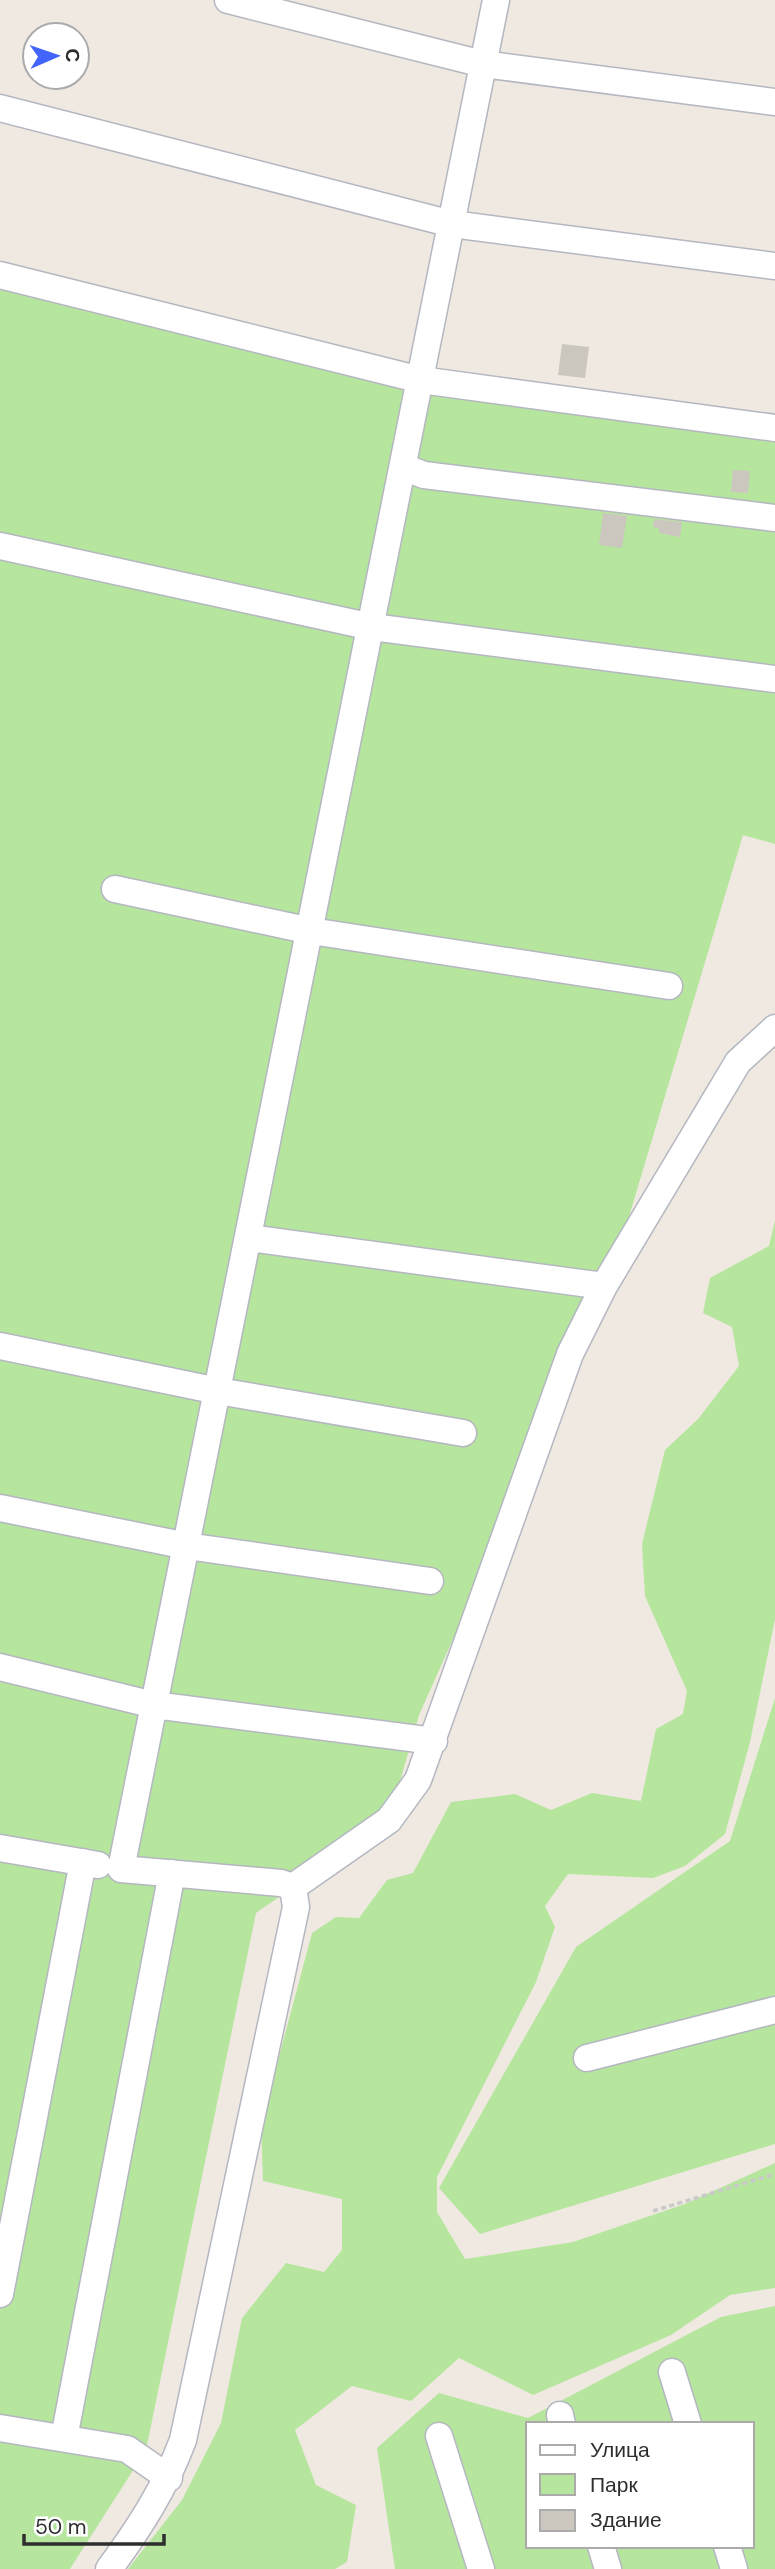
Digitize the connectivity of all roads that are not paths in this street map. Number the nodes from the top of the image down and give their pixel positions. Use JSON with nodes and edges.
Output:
{"nodes":[{"id":1,"x":228,"y":0,"type":"edge"},
{"id":2,"x":496,"y":0,"type":"edge"},
{"id":3,"x":483,"y":64,"type":"junction"},
{"id":4,"x":775,"y":102,"type":"edge"},
{"id":5,"x":0,"y":108,"type":"edge"},
{"id":6,"x":452,"y":224,"type":"junction"},
{"id":7,"x":775,"y":266,"type":"edge"},
{"id":8,"x":0,"y":275,"type":"edge"},
{"id":9,"x":421,"y":380,"type":"junction"},
{"id":10,"x":775,"y":428,"type":"edge"},
{"id":11,"x":403,"y":467,"type":"junction"},
{"id":12,"x":775,"y":518,"type":"edge"},
{"id":13,"x":0,"y":546,"type":"edge"},
{"id":14,"x":372,"y":627,"type":"junction"},
{"id":15,"x":775,"y":679,"type":"edge"},
{"id":16,"x":115,"y":889,"type":"dead end"},
{"id":17,"x":311,"y":931,"type":"junction"},
{"id":18,"x":669,"y":986,"type":"dead end"},
{"id":19,"x":775,"y":1028,"type":"edge"},
{"id":20,"x":249,"y":1238,"type":"junction"},
{"id":21,"x":604,"y":1286,"type":"junction"},
{"id":22,"x":0,"y":1346,"type":"edge"},
{"id":23,"x":218,"y":1391,"type":"junction"},
{"id":24,"x":463,"y":1433,"type":"dead end"},
{"id":25,"x":0,"y":1508,"type":"edge"},
{"id":26,"x":187,"y":1546,"type":"junction"},
{"id":27,"x":430,"y":1581,"type":"dead end"},
{"id":28,"x":0,"y":1667,"type":"edge"},
{"id":29,"x":154,"y":1705,"type":"junction"},
{"id":30,"x":433,"y":1741,"type":"junction"},
{"id":31,"x":0,"y":1848,"type":"edge"},
{"id":32,"x":83,"y":1862,"type":"junction"},
{"id":33,"x":121,"y":1869,"type":"junction"},
{"id":34,"x":172,"y":1873,"type":"junction"},
{"id":35,"x":293,"y":1888,"type":"junction"},
{"id":36,"x":775,"y":2010,"type":"edge"},
{"id":37,"x":587,"y":2058,"type":"dead end"},
{"id":38,"x":0,"y":2294,"type":"edge"},
{"id":39,"x":672,"y":2372,"type":"dead end"},
{"id":40,"x":687,"y":2422,"type":"edge"},
{"id":41,"x":0,"y":2428,"type":"edge"},
{"id":42,"x":439,"y":2436,"type":"dead end"},
{"id":43,"x":64,"y":2438,"type":"junction"},
{"id":44,"x":169,"y":2478,"type":"junction"},
{"id":45,"x":602,"y":2548,"type":"edge"},
{"id":46,"x":728,"y":2548,"type":"edge"},
{"id":47,"x":109,"y":2569,"type":"edge"},
{"id":48,"x":481,"y":2569,"type":"edge"},
{"id":49,"x":608,"y":2569,"type":"edge"},
{"id":50,"x":734,"y":2569,"type":"edge"}],
"edges":[{"from":1,"to":3,"type":"street"},
{"from":2,"to":3,"type":"street"},
{"from":3,"to":4,"type":"street"},
{"from":3,"to":6,"type":"street"},
{"from":5,"to":6,"type":"street"},
{"from":6,"to":7,"type":"street"},
{"from":6,"to":9,"type":"street"},
{"from":8,"to":9,"type":"street"},
{"from":9,"to":10,"type":"street"},
{"from":9,"to":11,"type":"street"},
{"from":11,"to":12,"type":"street"},
{"from":11,"to":14,"type":"street"},
{"from":13,"to":14,"type":"street"},
{"from":14,"to":15,"type":"street"},
{"from":14,"to":17,"type":"street"},
{"from":16,"to":17,"type":"street"},
{"from":17,"to":18,"type":"street"},
{"from":17,"to":20,"type":"street"},
{"from":19,"to":21,"type":"street"},
{"from":20,"to":21,"type":"street"},
{"from":20,"to":23,"type":"street"},
{"from":21,"to":30,"type":"street"},
{"from":22,"to":23,"type":"street"},
{"from":23,"to":24,"type":"street"},
{"from":23,"to":26,"type":"street"},
{"from":25,"to":26,"type":"street"},
{"from":26,"to":27,"type":"street"},
{"from":26,"to":29,"type":"street"},
{"from":28,"to":29,"type":"street"},
{"from":29,"to":30,"type":"street"},
{"from":29,"to":33,"type":"street"},
{"from":30,"to":35,"type":"street"},
{"from":31,"to":32,"type":"street"},
{"from":32,"to":33,"type":"street"},
{"from":32,"to":38,"type":"street"},
{"from":33,"to":34,"type":"street"},
{"from":34,"to":35,"type":"street"},
{"from":34,"to":43,"type":"street"},
{"from":35,"to":44,"type":"street"},
{"from":36,"to":37,"type":"street"},
{"from":39,"to":40,"type":"street"},
{"from":41,"to":43,"type":"street"},
{"from":42,"to":48,"type":"street"},
{"from":43,"to":44,"type":"street"},
{"from":44,"to":47,"type":"street"},
{"from":45,"to":49,"type":"street"},
{"from":46,"to":50,"type":"street"}]}
